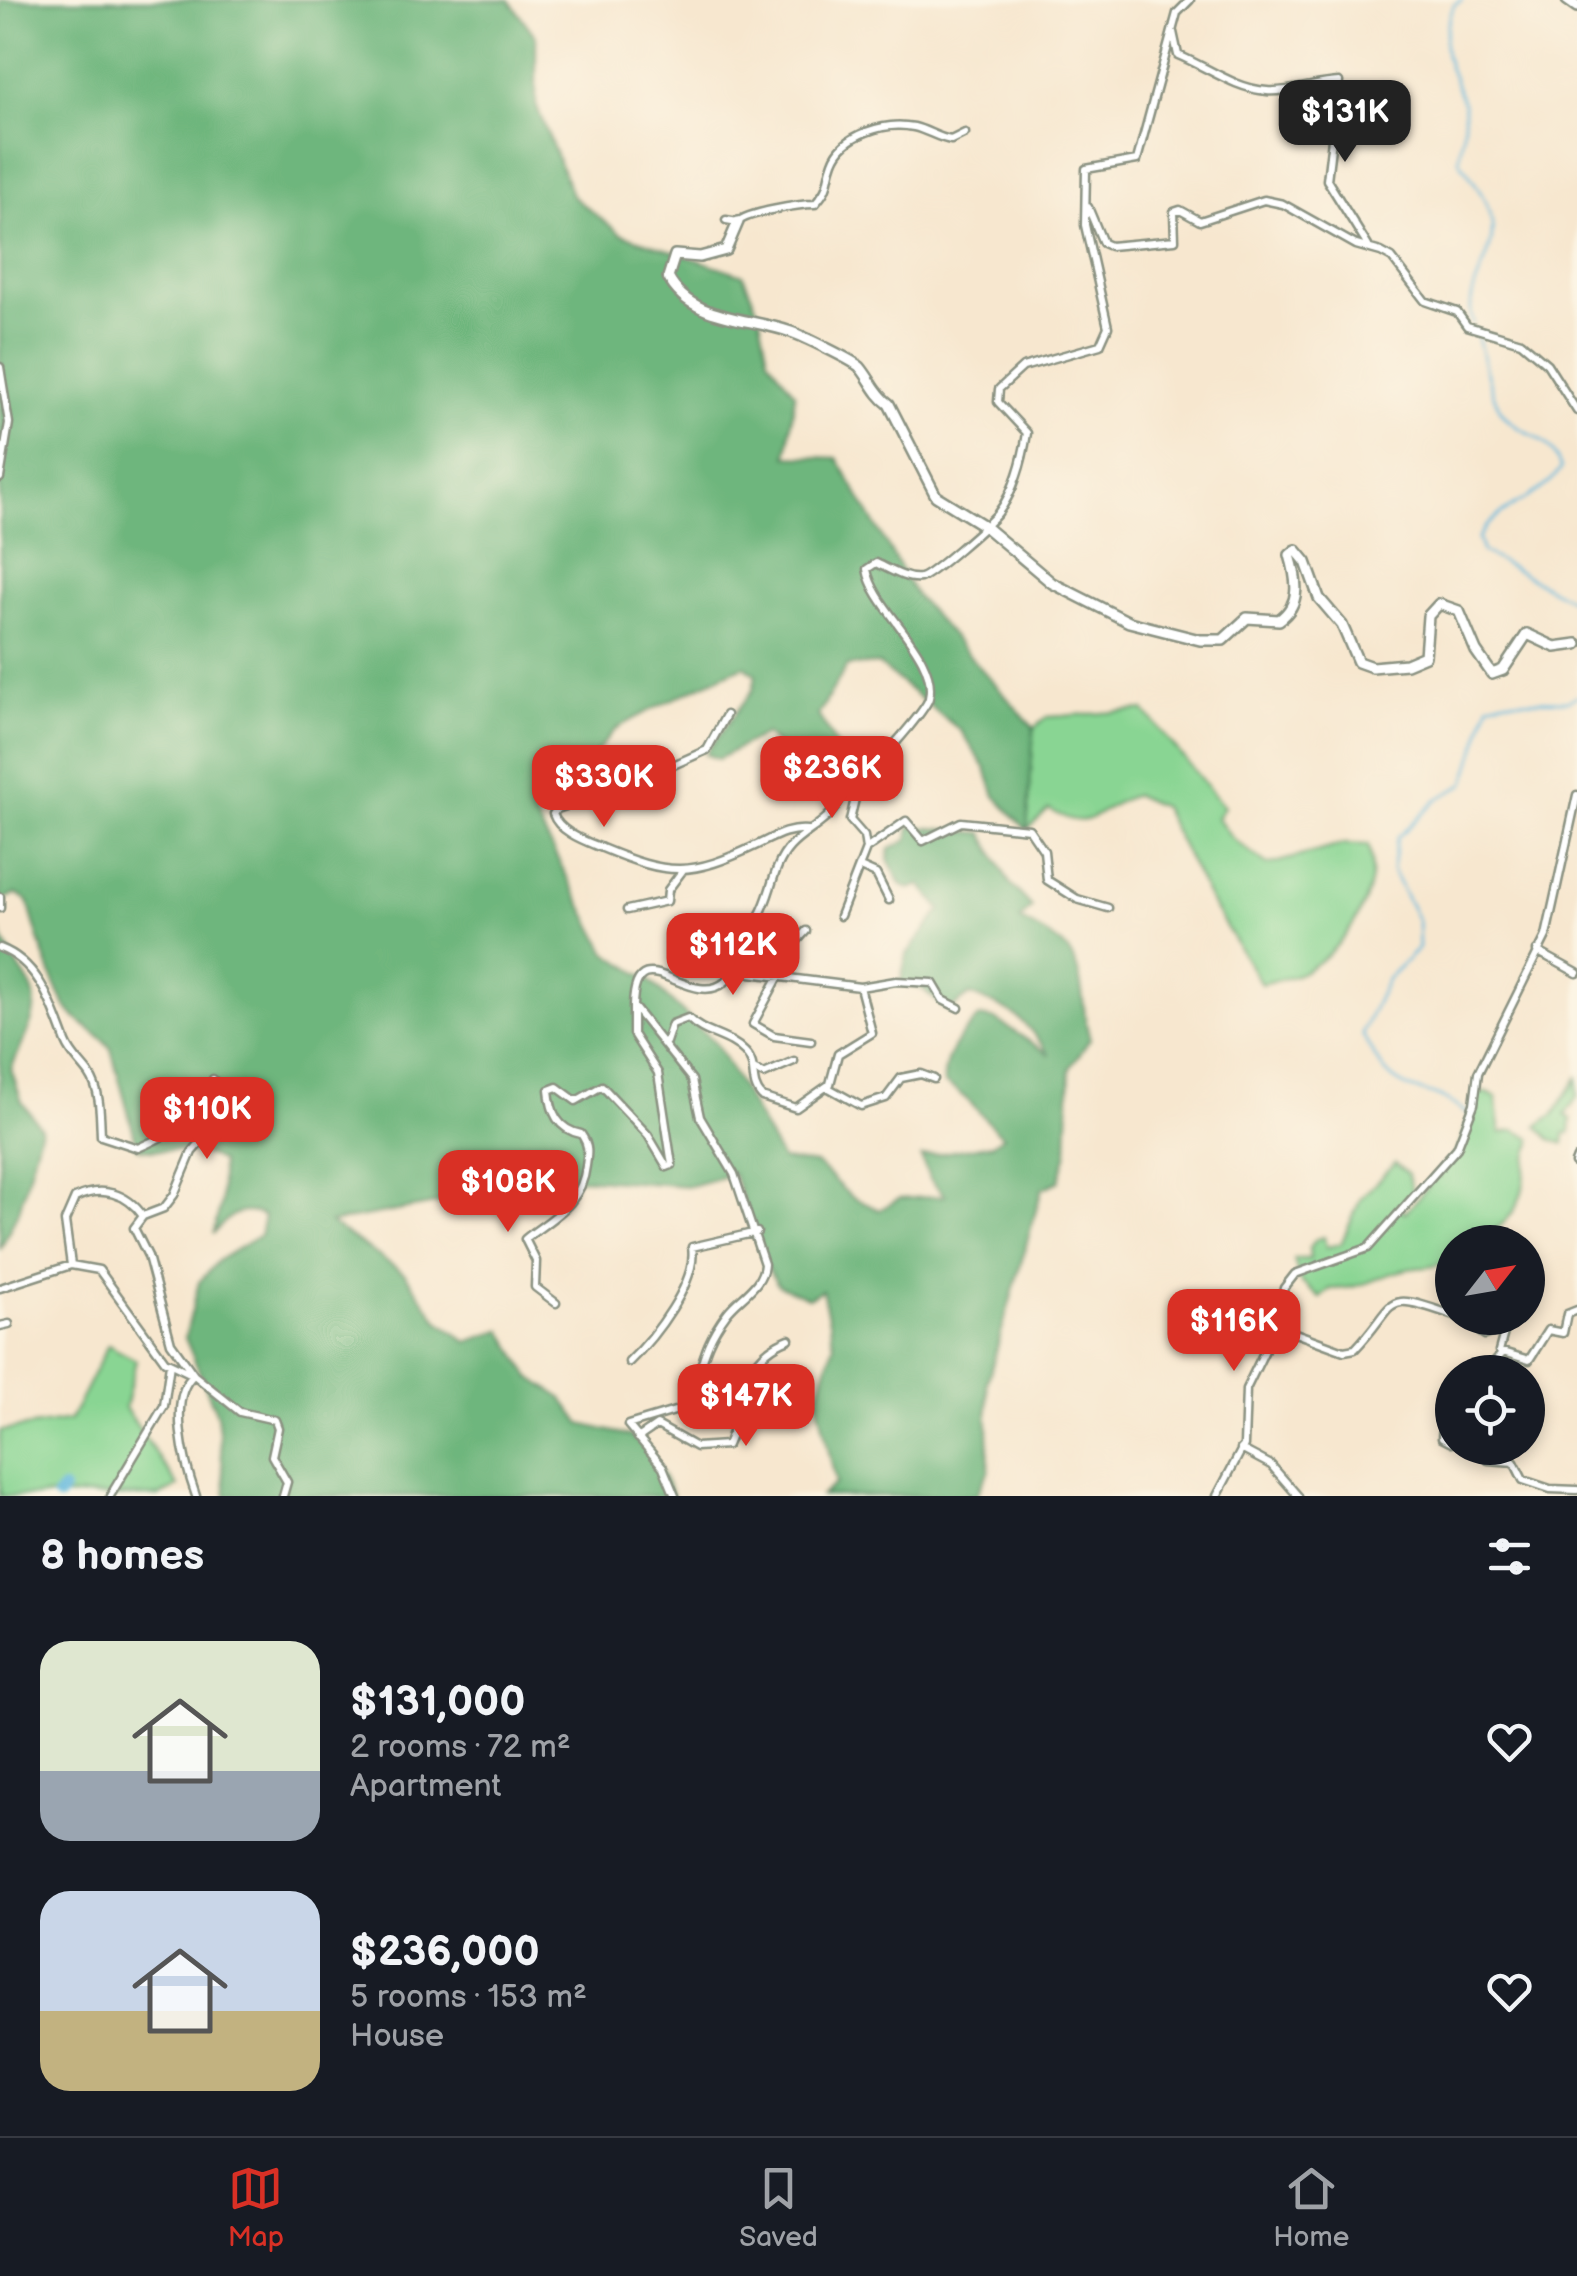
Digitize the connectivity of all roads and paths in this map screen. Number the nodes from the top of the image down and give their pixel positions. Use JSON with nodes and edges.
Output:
{"nodes":[{"id":1,"x":1190,"y":0,"type":"edge"},
{"id":2,"x":1567,"y":0,"type":"edge"},
{"id":3,"x":1577,"y":7,"type":"edge"},
{"id":4,"x":1173,"y":31,"type":"junction"},
{"id":5,"x":965,"y":133,"type":"dead end"},
{"id":6,"x":1087,"y":206,"type":"junction"},
{"id":7,"x":726,"y":220,"type":"dead end"},
{"id":8,"x":738,"y":222,"type":"junction"},
{"id":9,"x":1369,"y":248,"type":"junction"},
{"id":10,"x":0,"y":367,"type":"edge"},
{"id":11,"x":1577,"y":411,"type":"edge"},
{"id":12,"x":0,"y":478,"type":"edge"},
{"id":13,"x":982,"y":525,"type":"junction"},
{"id":14,"x":1577,"y":644,"type":"edge"},
{"id":15,"x":726,"y":715,"type":"dead end"},
{"id":16,"x":862,"y":771,"type":"junction"},
{"id":17,"x":1577,"y":794,"type":"edge"},
{"id":18,"x":809,"y":830,"type":"junction"},
{"id":19,"x":866,"y":849,"type":"junction"},
{"id":20,"x":860,"y":868,"type":"junction"},
{"id":21,"x":684,"y":870,"type":"junction"},
{"id":22,"x":0,"y":897,"type":"edge"},
{"id":23,"x":890,"y":900,"type":"dead end"},
{"id":24,"x":0,"y":908,"type":"edge"},
{"id":25,"x":1108,"y":908,"type":"dead end"},
{"id":26,"x":627,"y":910,"type":"dead end"},
{"id":27,"x":840,"y":916,"type":"dead end"},
{"id":28,"x":806,"y":931,"type":"dead end"},
{"id":29,"x":0,"y":948,"type":"edge"},
{"id":30,"x":1538,"y":951,"type":"junction"},
{"id":31,"x":733,"y":971,"type":"junction"},
{"id":32,"x":1577,"y":973,"type":"edge"},
{"id":33,"x":782,"y":976,"type":"junction"},
{"id":34,"x":860,"y":987,"type":"junction"},
{"id":35,"x":632,"y":1006,"type":"junction"},
{"id":36,"x":959,"y":1008,"type":"dead end"},
{"id":37,"x":812,"y":1042,"type":"dead end"},
{"id":38,"x":666,"y":1044,"type":"junction"},
{"id":39,"x":794,"y":1061,"type":"dead end"},
{"id":40,"x":753,"y":1068,"type":"junction"},
{"id":41,"x":934,"y":1079,"type":"dead end"},
{"id":42,"x":827,"y":1087,"type":"junction"},
{"id":43,"x":142,"y":1216,"type":"junction"},
{"id":44,"x":756,"y":1232,"type":"junction"},
{"id":45,"x":71,"y":1265,"type":"junction"},
{"id":46,"x":0,"y":1288,"type":"edge"},
{"id":47,"x":556,"y":1303,"type":"dead end"},
{"id":48,"x":1435,"y":1309,"type":"edge"},
{"id":49,"x":1577,"y":1310,"type":"edge"},
{"id":50,"x":1276,"y":1326,"type":"junction"},
{"id":51,"x":1504,"y":1335,"type":"edge"},
{"id":52,"x":789,"y":1339,"type":"dead end"},
{"id":53,"x":1502,"y":1354,"type":"joint"},
{"id":54,"x":628,"y":1362,"type":"dead end"},
{"id":55,"x":170,"y":1363,"type":"junction"},
{"id":56,"x":194,"y":1375,"type":"junction"},
{"id":57,"x":638,"y":1438,"type":"junction"},
{"id":58,"x":1242,"y":1449,"type":"junction"},
{"id":59,"x":1516,"y":1465,"type":"edge"},
{"id":60,"x":1577,"y":1490,"type":"edge"},
{"id":61,"x":110,"y":1496,"type":"edge"},
{"id":62,"x":196,"y":1496,"type":"edge"},
{"id":63,"x":283,"y":1496,"type":"edge"},
{"id":64,"x":674,"y":1496,"type":"edge"},
{"id":65,"x":1217,"y":1496,"type":"edge"},
{"id":66,"x":1298,"y":1496,"type":"edge"}],
"edges":[{"from":1,"to":4,"type":"street"},
{"from":2,"to":3,"type":"street"},
{"from":4,"to":6,"type":"street"},
{"from":4,"to":9,"type":"street"},
{"from":5,"to":8,"type":"street"},
{"from":6,"to":9,"type":"street"},
{"from":6,"to":13,"type":"street"},
{"from":7,"to":8,"type":"street"},
{"from":8,"to":13,"type":"street"},
{"from":9,"to":11,"type":"street"},
{"from":10,"to":12,"type":"street"},
{"from":13,"to":14,"type":"street"},
{"from":13,"to":16,"type":"street"},
{"from":15,"to":21,"type":"street"},
{"from":16,"to":18,"type":"street"},
{"from":16,"to":19,"type":"street"},
{"from":17,"to":30,"type":"street"},
{"from":18,"to":21,"type":"street"},
{"from":18,"to":31,"type":"street"},
{"from":19,"to":20,"type":"street"},
{"from":19,"to":25,"type":"street"},
{"from":20,"to":23,"type":"street"},
{"from":20,"to":27,"type":"street"},
{"from":21,"to":26,"type":"street"},
{"from":22,"to":24,"type":"street"},
{"from":28,"to":33,"type":"street"},
{"from":29,"to":43,"type":"street"},
{"from":30,"to":32,"type":"street"},
{"from":30,"to":50,"type":"street"},
{"from":31,"to":33,"type":"street"},
{"from":31,"to":35,"type":"street"},
{"from":33,"to":34,"type":"street"},
{"from":33,"to":37,"type":"street"},
{"from":34,"to":36,"type":"street"},
{"from":34,"to":42,"type":"street"},
{"from":35,"to":38,"type":"street"},
{"from":35,"to":47,"type":"street"},
{"from":38,"to":40,"type":"street"},
{"from":38,"to":44,"type":"street"},
{"from":39,"to":40,"type":"street"},
{"from":40,"to":42,"type":"street"},
{"from":41,"to":42,"type":"street"},
{"from":43,"to":45,"type":"street"},
{"from":43,"to":56,"type":"street"},
{"from":44,"to":54,"type":"street"},
{"from":44,"to":57,"type":"street"},
{"from":45,"to":46,"type":"street"},
{"from":45,"to":55,"type":"street"},
{"from":48,"to":50,"type":"street"},
{"from":49,"to":53,"type":"street"},
{"from":50,"to":58,"type":"street"},
{"from":51,"to":53,"type":"street"},
{"from":52,"to":57,"type":"street"},
{"from":55,"to":56,"type":"street"},
{"from":55,"to":61,"type":"street"},
{"from":56,"to":62,"type":"street"},
{"from":56,"to":63,"type":"street"},
{"from":57,"to":64,"type":"street"},
{"from":58,"to":65,"type":"street"},
{"from":58,"to":66,"type":"street"},
{"from":59,"to":60,"type":"street"}]}
